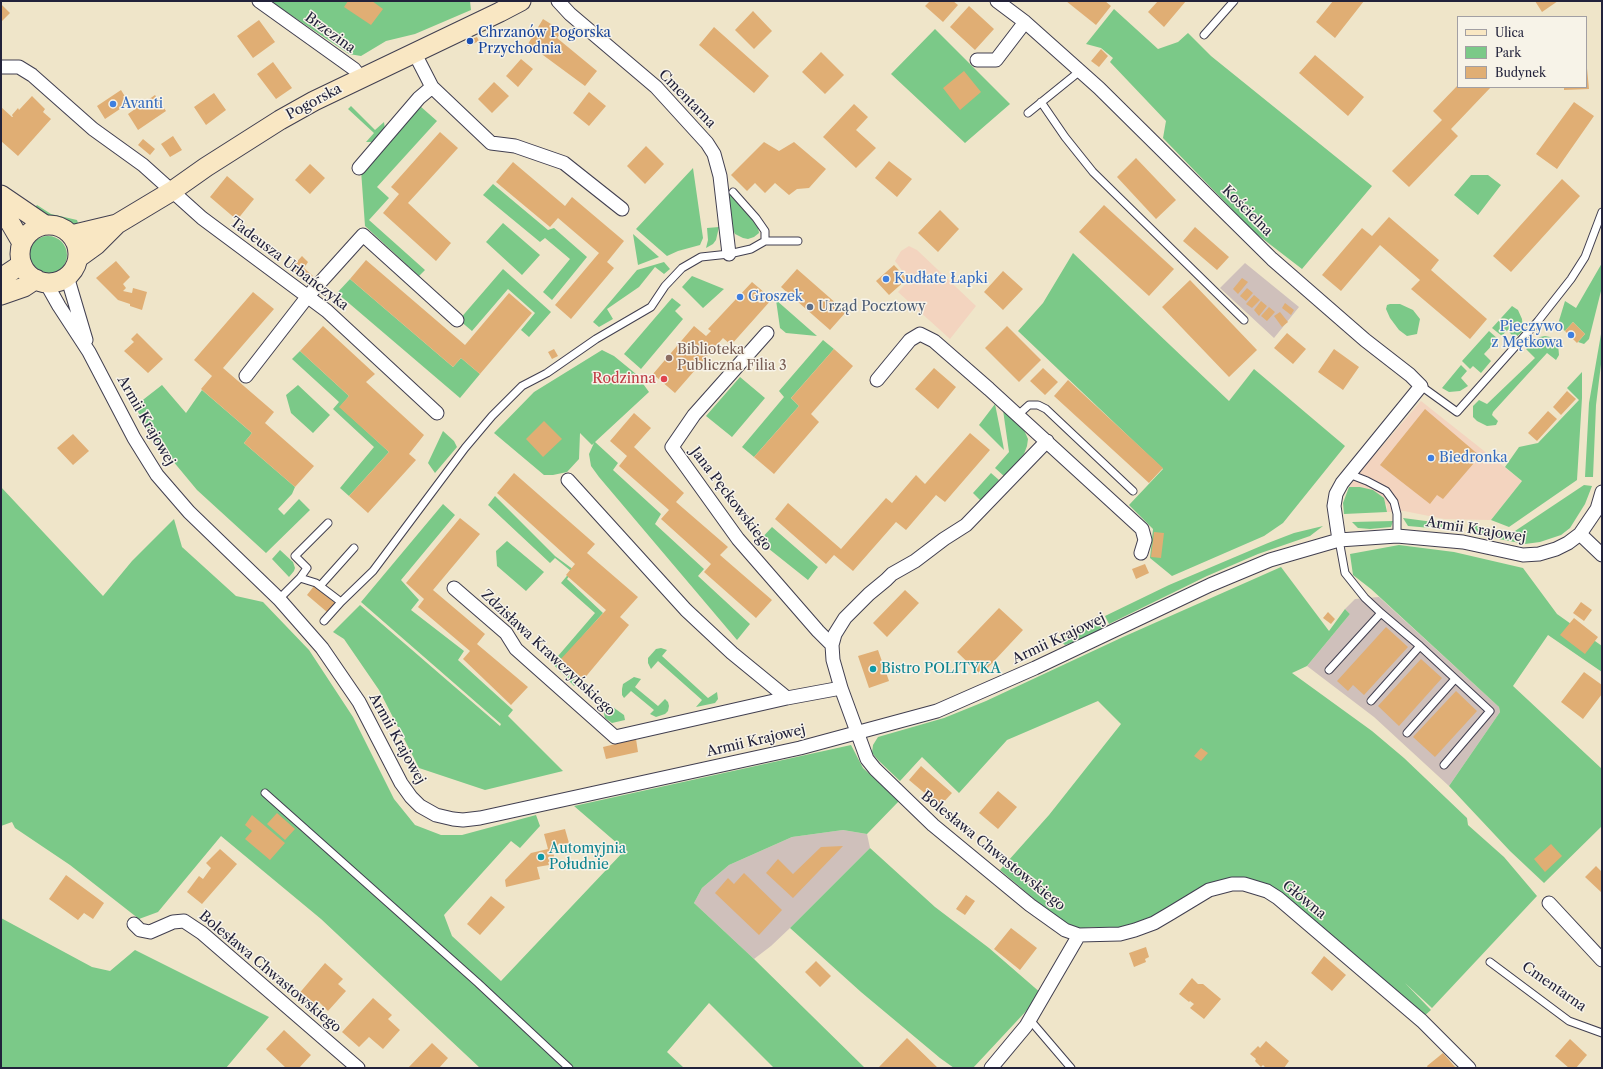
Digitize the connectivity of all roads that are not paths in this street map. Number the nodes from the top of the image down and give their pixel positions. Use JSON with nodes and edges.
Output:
{"nodes":[{"id":1,"x":259,"y":1,"type":"edge"},
{"id":2,"x":521,"y":1,"type":"edge"},
{"id":3,"x":558,"y":1,"type":"edge"},
{"id":4,"x":997,"y":1,"type":"edge"},
{"id":5,"x":1234,"y":1,"type":"edge"},
{"id":6,"x":497,"y":7,"type":"edge"},
{"id":7,"x":1025,"y":22,"type":"junction"},
{"id":8,"x":1204,"y":35,"type":"dead end"},
{"id":9,"x":414,"y":52,"type":"junction"},
{"id":10,"x":977,"y":60,"type":"dead end"},
{"id":11,"x":1,"y":67,"type":"edge"},
{"id":12,"x":1080,"y":71,"type":"junction"},
{"id":13,"x":361,"y":78,"type":"junction"},
{"id":14,"x":432,"y":87,"type":"junction"},
{"id":15,"x":1041,"y":102,"type":"junction"},
{"id":16,"x":1028,"y":113,"type":"dead end"},
{"id":17,"x":359,"y":168,"type":"dead end"},
{"id":18,"x":172,"y":191,"type":"junction"},
{"id":19,"x":733,"y":192,"type":"dead end"},
{"id":20,"x":1,"y":195,"type":"edge"},
{"id":21,"x":1,"y":207,"type":"edge"},
{"id":22,"x":622,"y":209,"type":"dead end"},
{"id":23,"x":1602,"y":212,"type":"edge"},
{"id":24,"x":117,"y":224,"type":"junction"},
{"id":25,"x":45,"y":225,"type":"junction"},
{"id":26,"x":72,"y":235,"type":"junction"},
{"id":27,"x":765,"y":241,"type":"junction"},
{"id":28,"x":798,"y":241,"type":"dead end"},
{"id":29,"x":22,"y":243,"type":"junction"},
{"id":30,"x":729,"y":254,"type":"junction"},
{"id":31,"x":78,"y":258,"type":"junction"},
{"id":32,"x":22,"y":264,"type":"junction"},
{"id":33,"x":67,"y":276,"type":"junction"},
{"id":34,"x":1,"y":278,"type":"edge"},
{"id":35,"x":41,"y":281,"type":"junction"},
{"id":36,"x":1,"y":295,"type":"edge"},
{"id":37,"x":308,"y":296,"type":"junction"},
{"id":38,"x":457,"y":320,"type":"dead end"},
{"id":39,"x":1244,"y":320,"type":"dead end"},
{"id":40,"x":767,"y":333,"type":"dead end"},
{"id":41,"x":89,"y":352,"type":"junction"},
{"id":42,"x":246,"y":376,"type":"dead end"},
{"id":43,"x":877,"y":380,"type":"dead end"},
{"id":44,"x":1421,"y":386,"type":"junction"},
{"id":45,"x":437,"y":413,"type":"dead end"},
{"id":46,"x":1018,"y":415,"type":"junction"},
{"id":47,"x":1047,"y":441,"type":"junction"},
{"id":48,"x":1349,"y":474,"type":"junction"},
{"id":49,"x":568,"y":480,"type":"dead end"},
{"id":50,"x":1133,"y":491,"type":"dead end"},
{"id":51,"x":1602,"y":492,"type":"edge"},
{"id":52,"x":328,"y":523,"type":"dead end"},
{"id":53,"x":1580,"y":534,"type":"junction"},
{"id":54,"x":1397,"y":536,"type":"junction"},
{"id":55,"x":1339,"y":540,"type":"junction"},
{"id":56,"x":354,"y":548,"type":"dead end"},
{"id":57,"x":1141,"y":553,"type":"dead end"},
{"id":58,"x":1602,"y":555,"type":"edge"},
{"id":59,"x":300,"y":578,"type":"junction"},
{"id":60,"x":320,"y":586,"type":"junction"},
{"id":61,"x":454,"y":588,"type":"dead end"},
{"id":62,"x":279,"y":599,"type":"junction"},
{"id":63,"x":341,"y":602,"type":"junction"},
{"id":64,"x":1381,"y":613,"type":"junction"},
{"id":65,"x":324,"y":621,"type":"dead end"},
{"id":66,"x":832,"y":645,"type":"junction"},
{"id":67,"x":1420,"y":646,"type":"junction"},
{"id":68,"x":1329,"y":670,"type":"dead end"},
{"id":69,"x":1456,"y":679,"type":"junction"},
{"id":70,"x":841,"y":688,"type":"junction"},
{"id":71,"x":787,"y":698,"type":"junction"},
{"id":72,"x":1372,"y":701,"type":"dead end"},
{"id":73,"x":857,"y":733,"type":"junction"},
{"id":74,"x":1407,"y":734,"type":"dead end"},
{"id":75,"x":1444,"y":765,"type":"dead end"},
{"id":76,"x":265,"y":793,"type":"dead end"},
{"id":77,"x":1549,"y":903,"type":"dead end"},
{"id":78,"x":134,"y":924,"type":"dead end"},
{"id":79,"x":1079,"y":935,"type":"junction"},
{"id":80,"x":1602,"y":960,"type":"edge"},
{"id":81,"x":1490,"y":962,"type":"dead end"},
{"id":82,"x":1030,"y":1020,"type":"junction"},
{"id":83,"x":1602,"y":1033,"type":"edge"},
{"id":84,"x":358,"y":1068,"type":"edge"},
{"id":85,"x":569,"y":1068,"type":"edge"},
{"id":86,"x":991,"y":1068,"type":"edge"},
{"id":87,"x":1071,"y":1068,"type":"edge"},
{"id":88,"x":1469,"y":1068,"type":"edge"}],
"edges":[{"from":1,"to":13,"type":"street","name":"Brzezina"},
{"from":2,"to":6,"type":"street","name":"Pogorska"},
{"from":3,"to":30,"type":"street","name":"Cmentarna"},
{"from":4,"to":7,"type":"street","name":"Kościelna"},
{"from":5,"to":8,"type":"lane"},
{"from":6,"to":9,"type":"street","name":"Pogorska"},
{"from":7,"to":10,"type":"street"},
{"from":7,"to":12,"type":"street","name":"Kościelna"},
{"from":9,"to":13,"type":"street","name":"Pogorska"},
{"from":9,"to":14,"type":"street"},
{"from":11,"to":18,"type":"street","name":"Tadeusza Urbańczyka"},
{"from":12,"to":15,"type":"lane"},
{"from":12,"to":44,"type":"street","name":"Kościelna"},
{"from":13,"to":18,"type":"street","name":"Pogorska"},
{"from":14,"to":17,"type":"street"},
{"from":14,"to":22,"type":"street"},
{"from":15,"to":16,"type":"lane"},
{"from":15,"to":39,"type":"lane"},
{"from":18,"to":24,"type":"street","name":"Pogorska"},
{"from":18,"to":37,"type":"street","name":"Tadeusza Urbańczyka"},
{"from":19,"to":27,"type":"lane"},
{"from":20,"to":25,"type":"street"},
{"from":21,"to":29,"type":"street"},
{"from":23,"to":44,"type":"lane","name":"Kościelna"},
{"from":24,"to":26,"type":"street","name":"Pogorska"},
{"from":24,"to":31,"type":"street","name":"Pogorska"},
{"from":25,"to":26,"type":"street"},
{"from":25,"to":29,"type":"street"},
{"from":26,"to":31,"type":"street"},
{"from":27,"to":28,"type":"lane"},
{"from":27,"to":30,"type":"lane"},
{"from":29,"to":32,"type":"street"},
{"from":30,"to":63,"type":"lane"},
{"from":31,"to":33,"type":"street"},
{"from":32,"to":34,"type":"street"},
{"from":32,"to":35,"type":"street"},
{"from":33,"to":35,"type":"street"},
{"from":33,"to":41,"type":"street","name":"Armii Krajowej"},
{"from":35,"to":36,"type":"street"},
{"from":35,"to":41,"type":"street","name":"Armii Krajowej"},
{"from":37,"to":38,"type":"street"},
{"from":37,"to":42,"type":"street"},
{"from":37,"to":45,"type":"street","name":"Tadeusza Urbańczyka"},
{"from":40,"to":66,"type":"street","name":"Jana Pęckowskiego"},
{"from":41,"to":62,"type":"street","name":"Armii Krajowej"},
{"from":43,"to":46,"type":"street"},
{"from":44,"to":48,"type":"street"},
{"from":46,"to":47,"type":"street"},
{"from":46,"to":50,"type":"lane"},
{"from":47,"to":57,"type":"street"},
{"from":47,"to":66,"type":"street"},
{"from":48,"to":54,"type":"lane"},
{"from":48,"to":55,"type":"street"},
{"from":49,"to":71,"type":"street"},
{"from":51,"to":53,"type":"street","name":"Armii Krajowej"},
{"from":52,"to":59,"type":"lane"},
{"from":53,"to":54,"type":"street","name":"Armii Krajowej"},
{"from":53,"to":58,"type":"street"},
{"from":54,"to":55,"type":"street","name":"Armii Krajowej"},
{"from":55,"to":64,"type":"lane"},
{"from":55,"to":73,"type":"street","name":"Armii Krajowej"},
{"from":56,"to":60,"type":"lane"},
{"from":59,"to":60,"type":"lane"},
{"from":59,"to":62,"type":"lane"},
{"from":60,"to":63,"type":"lane"},
{"from":61,"to":71,"type":"street","name":"Zdzisława Krawczyńskiego"},
{"from":62,"to":73,"type":"street","name":"Armii Krajowej"},
{"from":63,"to":65,"type":"lane"},
{"from":64,"to":67,"type":"lane"},
{"from":64,"to":68,"type":"lane"},
{"from":66,"to":70,"type":"street"},
{"from":67,"to":69,"type":"lane"},
{"from":67,"to":72,"type":"lane"},
{"from":69,"to":74,"type":"lane"},
{"from":69,"to":75,"type":"lane"},
{"from":70,"to":71,"type":"street","name":"Zdzisława Krawczyńskiego"},
{"from":70,"to":73,"type":"street"},
{"from":73,"to":79,"type":"street","name":"Bolesława Chwastowskiego"},
{"from":76,"to":85,"type":"lane"},
{"from":77,"to":80,"type":"street"},
{"from":78,"to":84,"type":"street","name":"Bolesława Chwastowskiego"},
{"from":79,"to":82,"type":"street"},
{"from":79,"to":88,"type":"street","name":"Główna"},
{"from":81,"to":83,"type":"lane","name":"Cmentarna"},
{"from":82,"to":86,"type":"street"},
{"from":82,"to":87,"type":"lane"}]}
